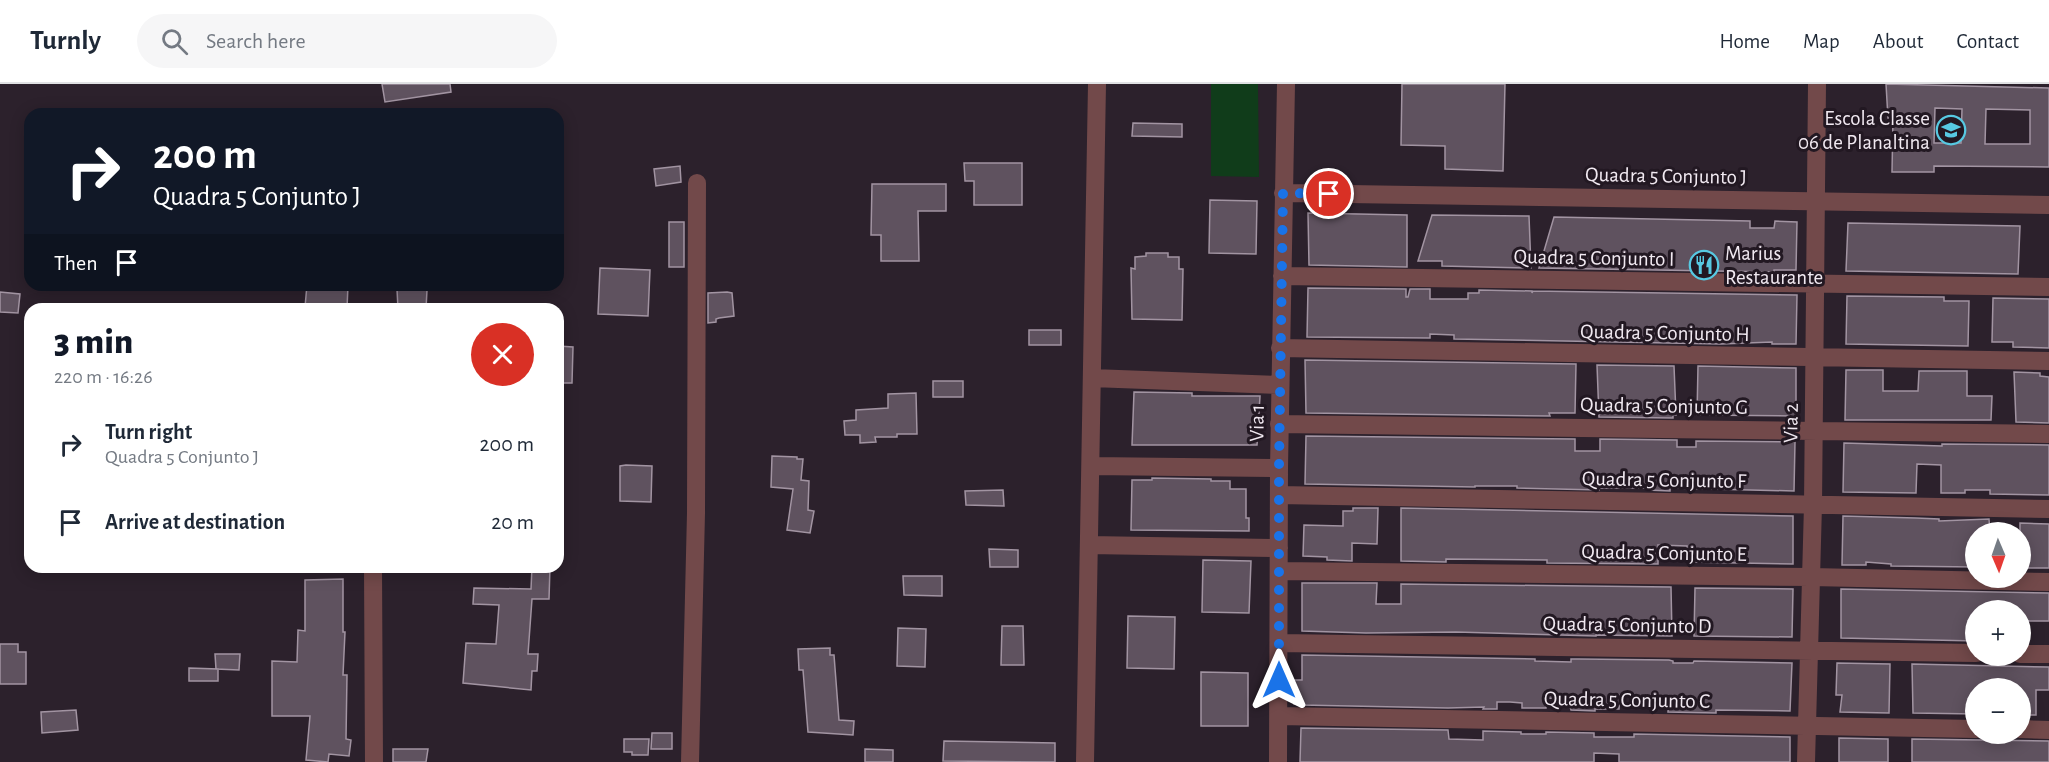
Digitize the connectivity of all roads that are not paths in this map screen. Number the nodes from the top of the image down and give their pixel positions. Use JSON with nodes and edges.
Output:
{"nodes":[{"id":1,"x":1097,"y":84,"type":"edge"},
{"id":2,"x":1286,"y":84,"type":"edge"},
{"id":3,"x":1817,"y":84,"type":"edge"},
{"id":4,"x":697,"y":183,"type":"dead end"},
{"id":5,"x":1283,"y":193,"type":"junction"},
{"id":6,"x":1816,"y":201,"type":"junction"},
{"id":7,"x":2049,"y":205,"type":"edge"},
{"id":8,"x":1282,"y":276,"type":"junction"},
{"id":9,"x":1815,"y":283,"type":"junction"},
{"id":10,"x":2049,"y":287,"type":"edge"},
{"id":11,"x":1280,"y":348,"type":"junction"},
{"id":12,"x":1814,"y":358,"type":"junction"},
{"id":13,"x":2049,"y":361,"type":"edge"},
{"id":14,"x":1092,"y":378,"type":"junction"},
{"id":15,"x":1280,"y":385,"type":"junction"},
{"id":16,"x":1279,"y":424,"type":"junction"},
{"id":17,"x":1814,"y":430,"type":"junction"},
{"id":18,"x":2049,"y":434,"type":"edge"},
{"id":19,"x":1090,"y":466,"type":"junction"},
{"id":20,"x":1279,"y":468,"type":"junction"},
{"id":21,"x":1279,"y":495,"type":"junction"},
{"id":22,"x":1813,"y":505,"type":"junction"},
{"id":23,"x":2049,"y":509,"type":"edge"},
{"id":24,"x":1089,"y":545,"type":"junction"},
{"id":25,"x":1279,"y":548,"type":"junction"},
{"id":26,"x":1279,"y":571,"type":"junction"},
{"id":27,"x":373,"y":573,"type":"edge"},
{"id":28,"x":1811,"y":577,"type":"junction"},
{"id":29,"x":2049,"y":582,"type":"edge"},
{"id":30,"x":1279,"y":643,"type":"junction"},
{"id":31,"x":1809,"y":650,"type":"junction"},
{"id":32,"x":1965,"y":653,"type":"edge"},
{"id":33,"x":2031,"y":654,"type":"edge"},
{"id":34,"x":2049,"y":654,"type":"edge"},
{"id":35,"x":1279,"y":717,"type":"junction"},
{"id":36,"x":1807,"y":726,"type":"junction"},
{"id":37,"x":1965,"y":729,"type":"edge"},
{"id":38,"x":2031,"y":729,"type":"edge"},
{"id":39,"x":2049,"y":730,"type":"edge"},
{"id":40,"x":374,"y":762,"type":"edge"},
{"id":41,"x":690,"y":762,"type":"edge"},
{"id":42,"x":1085,"y":762,"type":"edge"},
{"id":43,"x":1278,"y":762,"type":"edge"},
{"id":44,"x":1806,"y":762,"type":"edge"}],
"edges":[{"from":1,"to":14,"type":"street"},
{"from":2,"to":5,"type":"street","name":"Via 1"},
{"from":3,"to":6,"type":"street","name":"Via 2"},
{"from":4,"to":41,"type":"street"},
{"from":5,"to":6,"type":"street","name":"Quadra 5 Conjunto J"},
{"from":5,"to":8,"type":"street","name":"Via 1"},
{"from":6,"to":7,"type":"street","name":"Quadra 5 Conjunto J"},
{"from":6,"to":9,"type":"street","name":"Via 2"},
{"from":8,"to":9,"type":"street","name":"Quadra 5 Conjunto I"},
{"from":8,"to":11,"type":"street","name":"Via 1"},
{"from":9,"to":10,"type":"street","name":"Quadra 5 Conjunto I"},
{"from":9,"to":12,"type":"street","name":"Via 2"},
{"from":11,"to":12,"type":"street","name":"Quadra 5 Conjunto H"},
{"from":11,"to":15,"type":"street","name":"Via 1"},
{"from":12,"to":13,"type":"street","name":"Quadra 5 Conjunto H"},
{"from":12,"to":17,"type":"street","name":"Via 2"},
{"from":14,"to":15,"type":"street"},
{"from":14,"to":19,"type":"street"},
{"from":15,"to":16,"type":"street","name":"Via 1"},
{"from":16,"to":17,"type":"street","name":"Quadra 5 Conjunto G"},
{"from":16,"to":20,"type":"street","name":"Via 1"},
{"from":17,"to":18,"type":"street","name":"Quadra 5 Conjunto G"},
{"from":17,"to":22,"type":"street","name":"Via 2"},
{"from":19,"to":20,"type":"street"},
{"from":19,"to":24,"type":"street"},
{"from":20,"to":21,"type":"street","name":"Via 1"},
{"from":21,"to":22,"type":"street","name":"Quadra 5 Conjunto F"},
{"from":21,"to":25,"type":"street","name":"Via 1"},
{"from":22,"to":23,"type":"street","name":"Quadra 5 Conjunto F"},
{"from":22,"to":28,"type":"street","name":"Via 2"},
{"from":24,"to":25,"type":"street"},
{"from":24,"to":42,"type":"street"},
{"from":25,"to":26,"type":"street","name":"Via 1"},
{"from":26,"to":28,"type":"street","name":"Quadra 5 Conjunto E"},
{"from":26,"to":30,"type":"street","name":"Via 1"},
{"from":27,"to":40,"type":"street"},
{"from":28,"to":29,"type":"street","name":"Quadra 5 Conjunto E"},
{"from":28,"to":31,"type":"street","name":"Via 2"},
{"from":30,"to":31,"type":"street","name":"Quadra 5 Conjunto D"},
{"from":30,"to":35,"type":"street","name":"Via 1"},
{"from":31,"to":32,"type":"street","name":"Quadra 5 Conjunto D"},
{"from":31,"to":36,"type":"street","name":"Via 2"},
{"from":33,"to":34,"type":"street"},
{"from":35,"to":36,"type":"street","name":"Quadra 5 Conjunto C"},
{"from":35,"to":43,"type":"street","name":"Via 1"},
{"from":36,"to":37,"type":"street","name":"Quadra 5 Conjunto C"},
{"from":36,"to":44,"type":"street","name":"Via 2"},
{"from":38,"to":39,"type":"street"}]}
